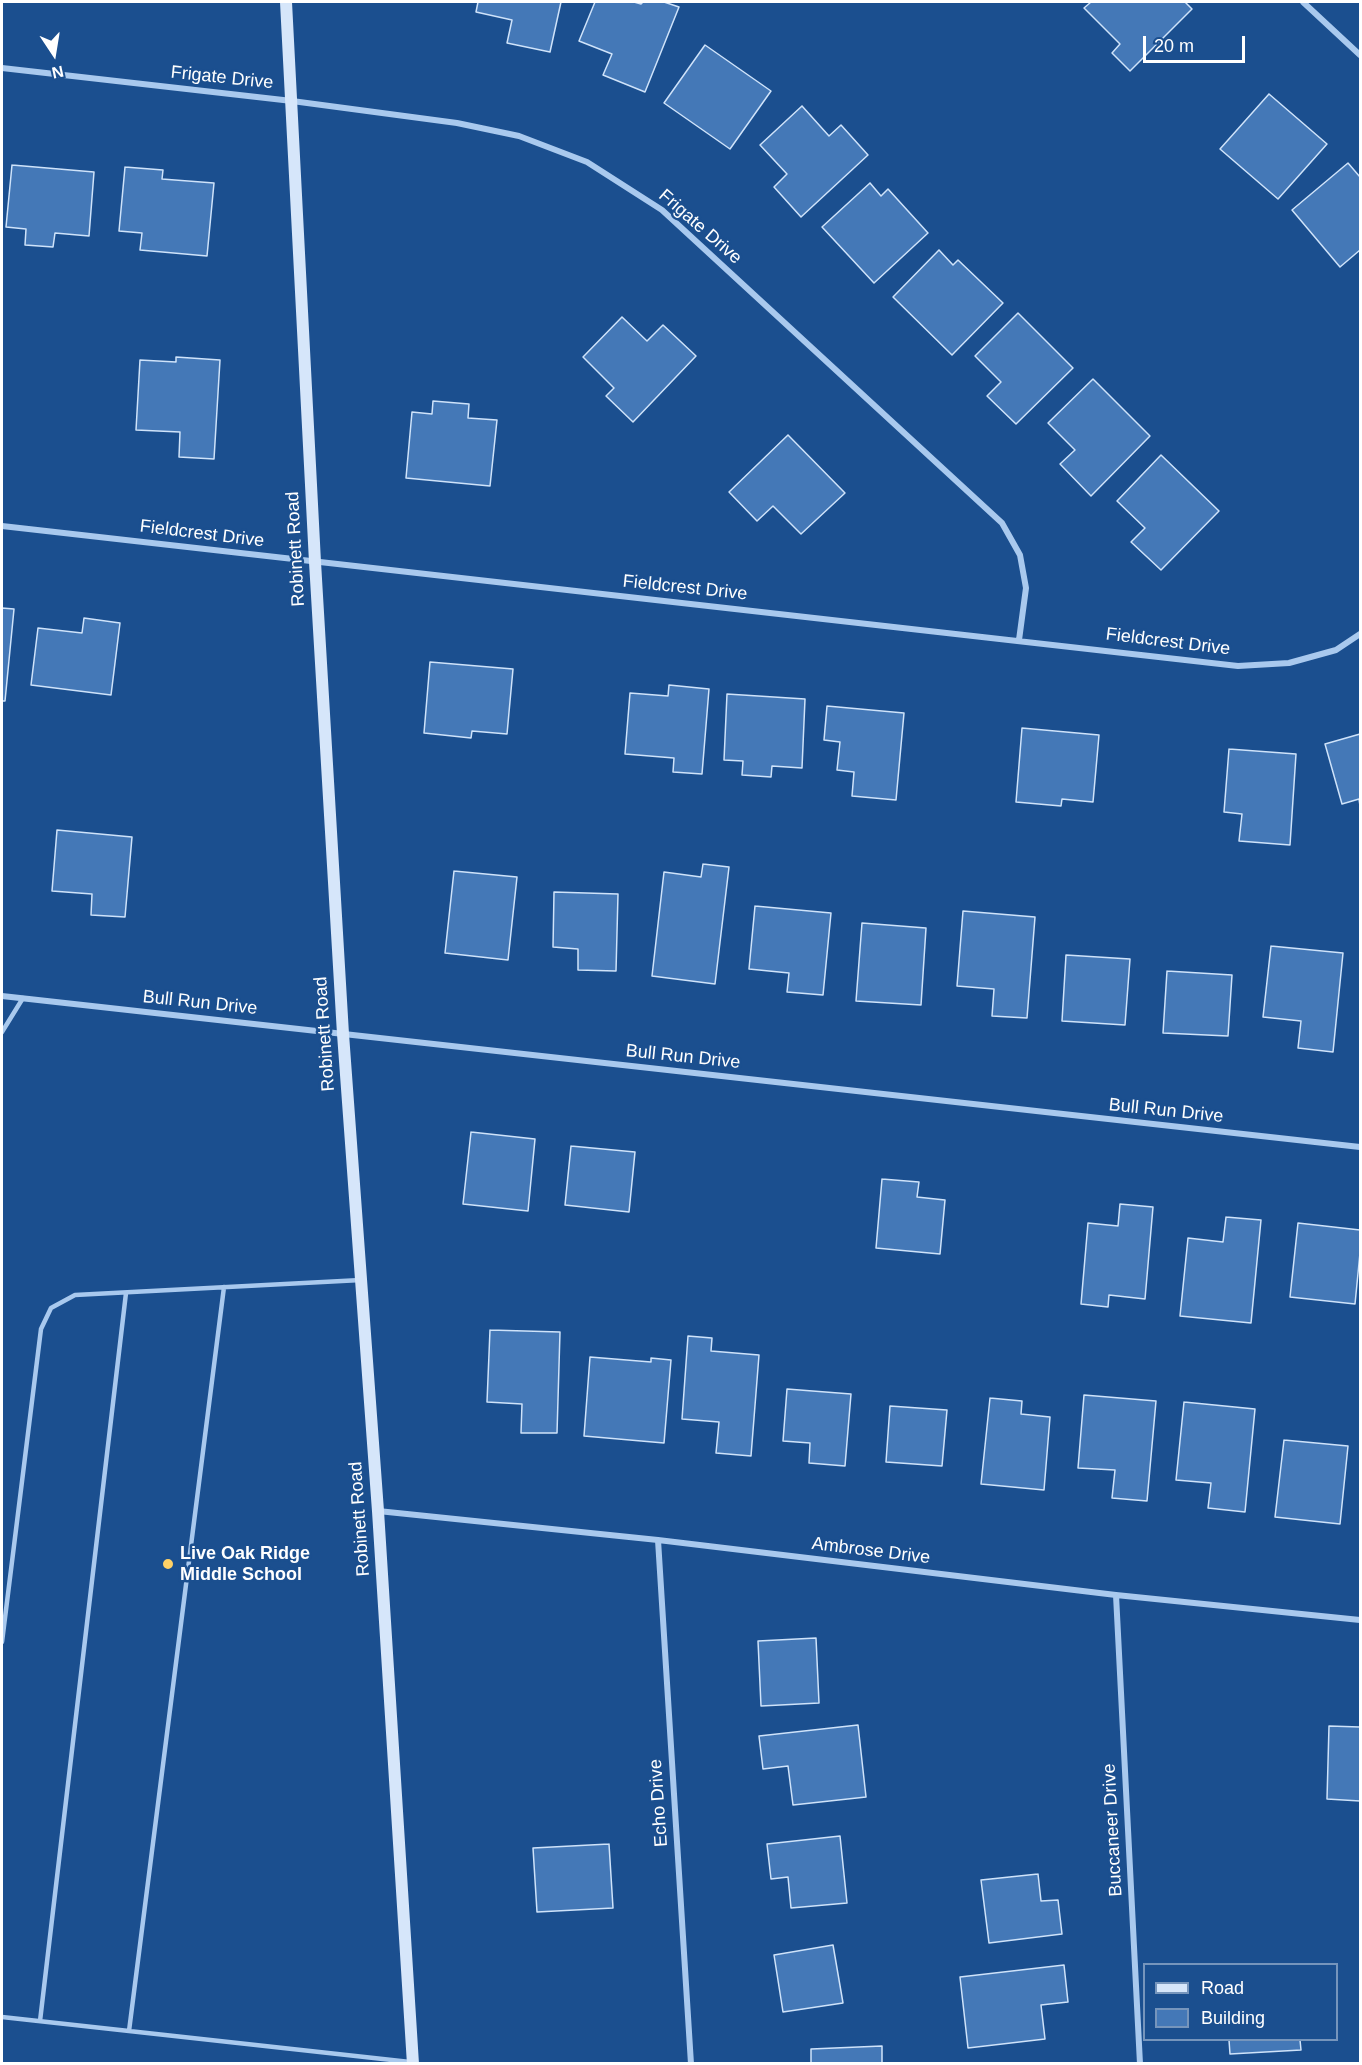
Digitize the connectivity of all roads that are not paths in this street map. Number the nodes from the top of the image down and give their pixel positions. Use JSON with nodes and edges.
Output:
{"nodes":[{"id":1,"x":286,"y":2,"type":"edge"},
{"id":2,"x":1303,"y":2,"type":"edge"},
{"id":3,"x":1360,"y":55,"type":"edge"},
{"id":4,"x":2,"y":68,"type":"edge"},
{"id":5,"x":292,"y":101,"type":"junction"},
{"id":6,"x":2,"y":526,"type":"edge"},
{"id":7,"x":315,"y":562,"type":"junction"},
{"id":8,"x":1360,"y":634,"type":"edge"},
{"id":9,"x":1019,"y":640,"type":"junction"},
{"id":10,"x":2,"y":996,"type":"edge"},
{"id":11,"x":22,"y":998,"type":"junction"},
{"id":12,"x":2,"y":1032,"type":"edge"},
{"id":13,"x":343,"y":1034,"type":"junction"},
{"id":14,"x":1360,"y":1148,"type":"edge"},
{"id":15,"x":361,"y":1280,"type":"junction"},
{"id":16,"x":224,"y":1287,"type":"junction"},
{"id":17,"x":126,"y":1293,"type":"junction"},
{"id":18,"x":378,"y":1511,"type":"junction"},
{"id":19,"x":658,"y":1540,"type":"junction"},
{"id":20,"x":1116,"y":1595,"type":"junction"},
{"id":21,"x":1360,"y":1620,"type":"edge"},
{"id":22,"x":2,"y":1642,"type":"edge"},
{"id":23,"x":2,"y":2017,"type":"edge"},
{"id":24,"x":40,"y":2021,"type":"junction"},
{"id":25,"x":129,"y":2031,"type":"junction"},
{"id":26,"x":413,"y":2063,"type":"edge"},
{"id":27,"x":691,"y":2064,"type":"edge"},
{"id":28,"x":1140,"y":2064,"type":"edge"}],
"edges":[{"from":1,"to":5,"type":"street","name":"Robinett Road"},
{"from":2,"to":3,"type":"street"},
{"from":4,"to":5,"type":"street","name":"Frigate Drive"},
{"from":5,"to":7,"type":"street","name":"Robinett Road"},
{"from":5,"to":9,"type":"street","name":"Frigate Drive"},
{"from":6,"to":7,"type":"street","name":"Fieldcrest Drive"},
{"from":7,"to":9,"type":"street","name":"Fieldcrest Drive"},
{"from":7,"to":13,"type":"street","name":"Robinett Road"},
{"from":8,"to":9,"type":"street","name":"Fieldcrest Drive"},
{"from":10,"to":11,"type":"street","name":"Bull Run Drive"},
{"from":11,"to":12,"type":"lane"},
{"from":11,"to":13,"type":"street","name":"Bull Run Drive"},
{"from":13,"to":14,"type":"street","name":"Bull Run Drive"},
{"from":13,"to":15,"type":"street","name":"Robinett Road"},
{"from":15,"to":16,"type":"lane"},
{"from":15,"to":18,"type":"street","name":"Robinett Road"},
{"from":16,"to":17,"type":"lane"},
{"from":16,"to":25,"type":"lane"},
{"from":17,"to":22,"type":"lane"},
{"from":17,"to":24,"type":"lane"},
{"from":18,"to":19,"type":"street","name":"Ambrose Drive"},
{"from":18,"to":26,"type":"street","name":"Robinett Road"},
{"from":19,"to":20,"type":"street","name":"Ambrose Drive"},
{"from":19,"to":27,"type":"street","name":"Echo Drive"},
{"from":20,"to":21,"type":"street","name":"Ambrose Drive"},
{"from":20,"to":28,"type":"street","name":"Buccaneer Drive"},
{"from":23,"to":24,"type":"lane"},
{"from":24,"to":25,"type":"lane"},
{"from":25,"to":26,"type":"lane"}]}
